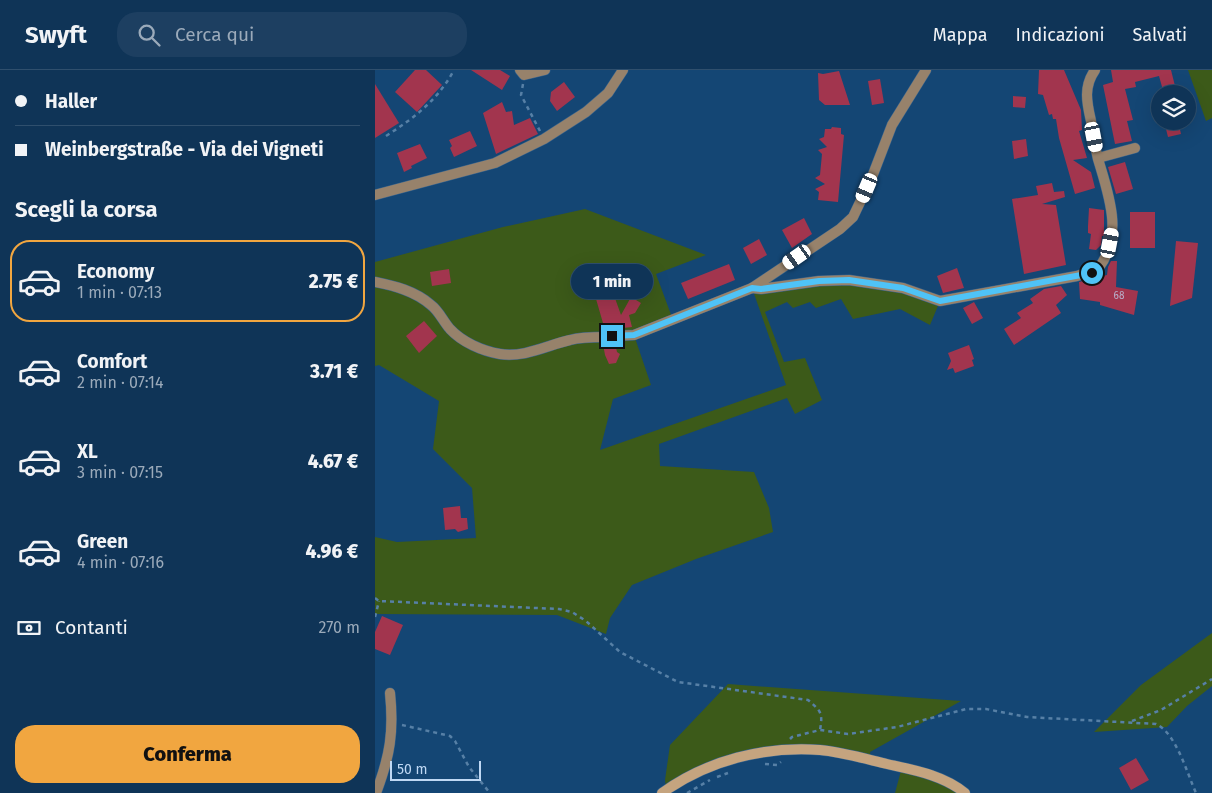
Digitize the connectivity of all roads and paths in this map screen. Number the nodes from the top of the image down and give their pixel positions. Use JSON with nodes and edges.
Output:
{"nodes":[{"id":1,"x":454,"y":70,"type":"edge"},
{"id":2,"x":545,"y":70,"type":"edge"},
{"id":3,"x":623,"y":70,"type":"edge"},
{"id":4,"x":926,"y":70,"type":"edge"},
{"id":5,"x":1095,"y":70,"type":"edge"},
{"id":6,"x":522,"y":72,"type":"edge"},
{"id":7,"x":386,"y":136,"type":"dead end"},
{"id":8,"x":544,"y":139,"type":"junction"},
{"id":9,"x":1135,"y":148,"type":"dead end"},
{"id":10,"x":1098,"y":158,"type":"junction"},
{"id":11,"x":375,"y":195,"type":"edge"},
{"id":12,"x":375,"y":282,"type":"edge"},
{"id":13,"x":752,"y":288,"type":"junction"},
{"id":14,"x":375,"y":598,"type":"edge"},
{"id":15,"x":379,"y":601,"type":"junction"},
{"id":16,"x":375,"y":617,"type":"edge"},
{"id":17,"x":1212,"y":679,"type":"edge"},
{"id":18,"x":390,"y":693,"type":"dead end"},
{"id":19,"x":1131,"y":722,"type":"junction"},
{"id":20,"x":393,"y":723,"type":"junction"},
{"id":21,"x":376,"y":793,"type":"edge"},
{"id":22,"x":489,"y":793,"type":"edge"},
{"id":23,"x":662,"y":793,"type":"edge"},
{"id":24,"x":965,"y":793,"type":"edge"},
{"id":25,"x":1196,"y":793,"type":"edge"}],
"edges":[{"from":1,"to":7,"type":"path"},
{"from":2,"to":6,"type":"street"},
{"from":3,"to":8,"type":"street"},
{"from":4,"to":13,"type":"street"},
{"from":5,"to":10,"type":"street"},
{"from":6,"to":8,"type":"path"},
{"from":8,"to":11,"type":"street"},
{"from":9,"to":10,"type":"street"},
{"from":10,"to":13,"type":"street"},
{"from":12,"to":13,"type":"street"},
{"from":14,"to":15,"type":"path"},
{"from":15,"to":16,"type":"path"},
{"from":15,"to":19,"type":"path"},
{"from":17,"to":19,"type":"path"},
{"from":18,"to":20,"type":"street"},
{"from":19,"to":25,"type":"path"},
{"from":20,"to":21,"type":"street"},
{"from":20,"to":22,"type":"path"},
{"from":23,"to":24,"type":"street"}]}
